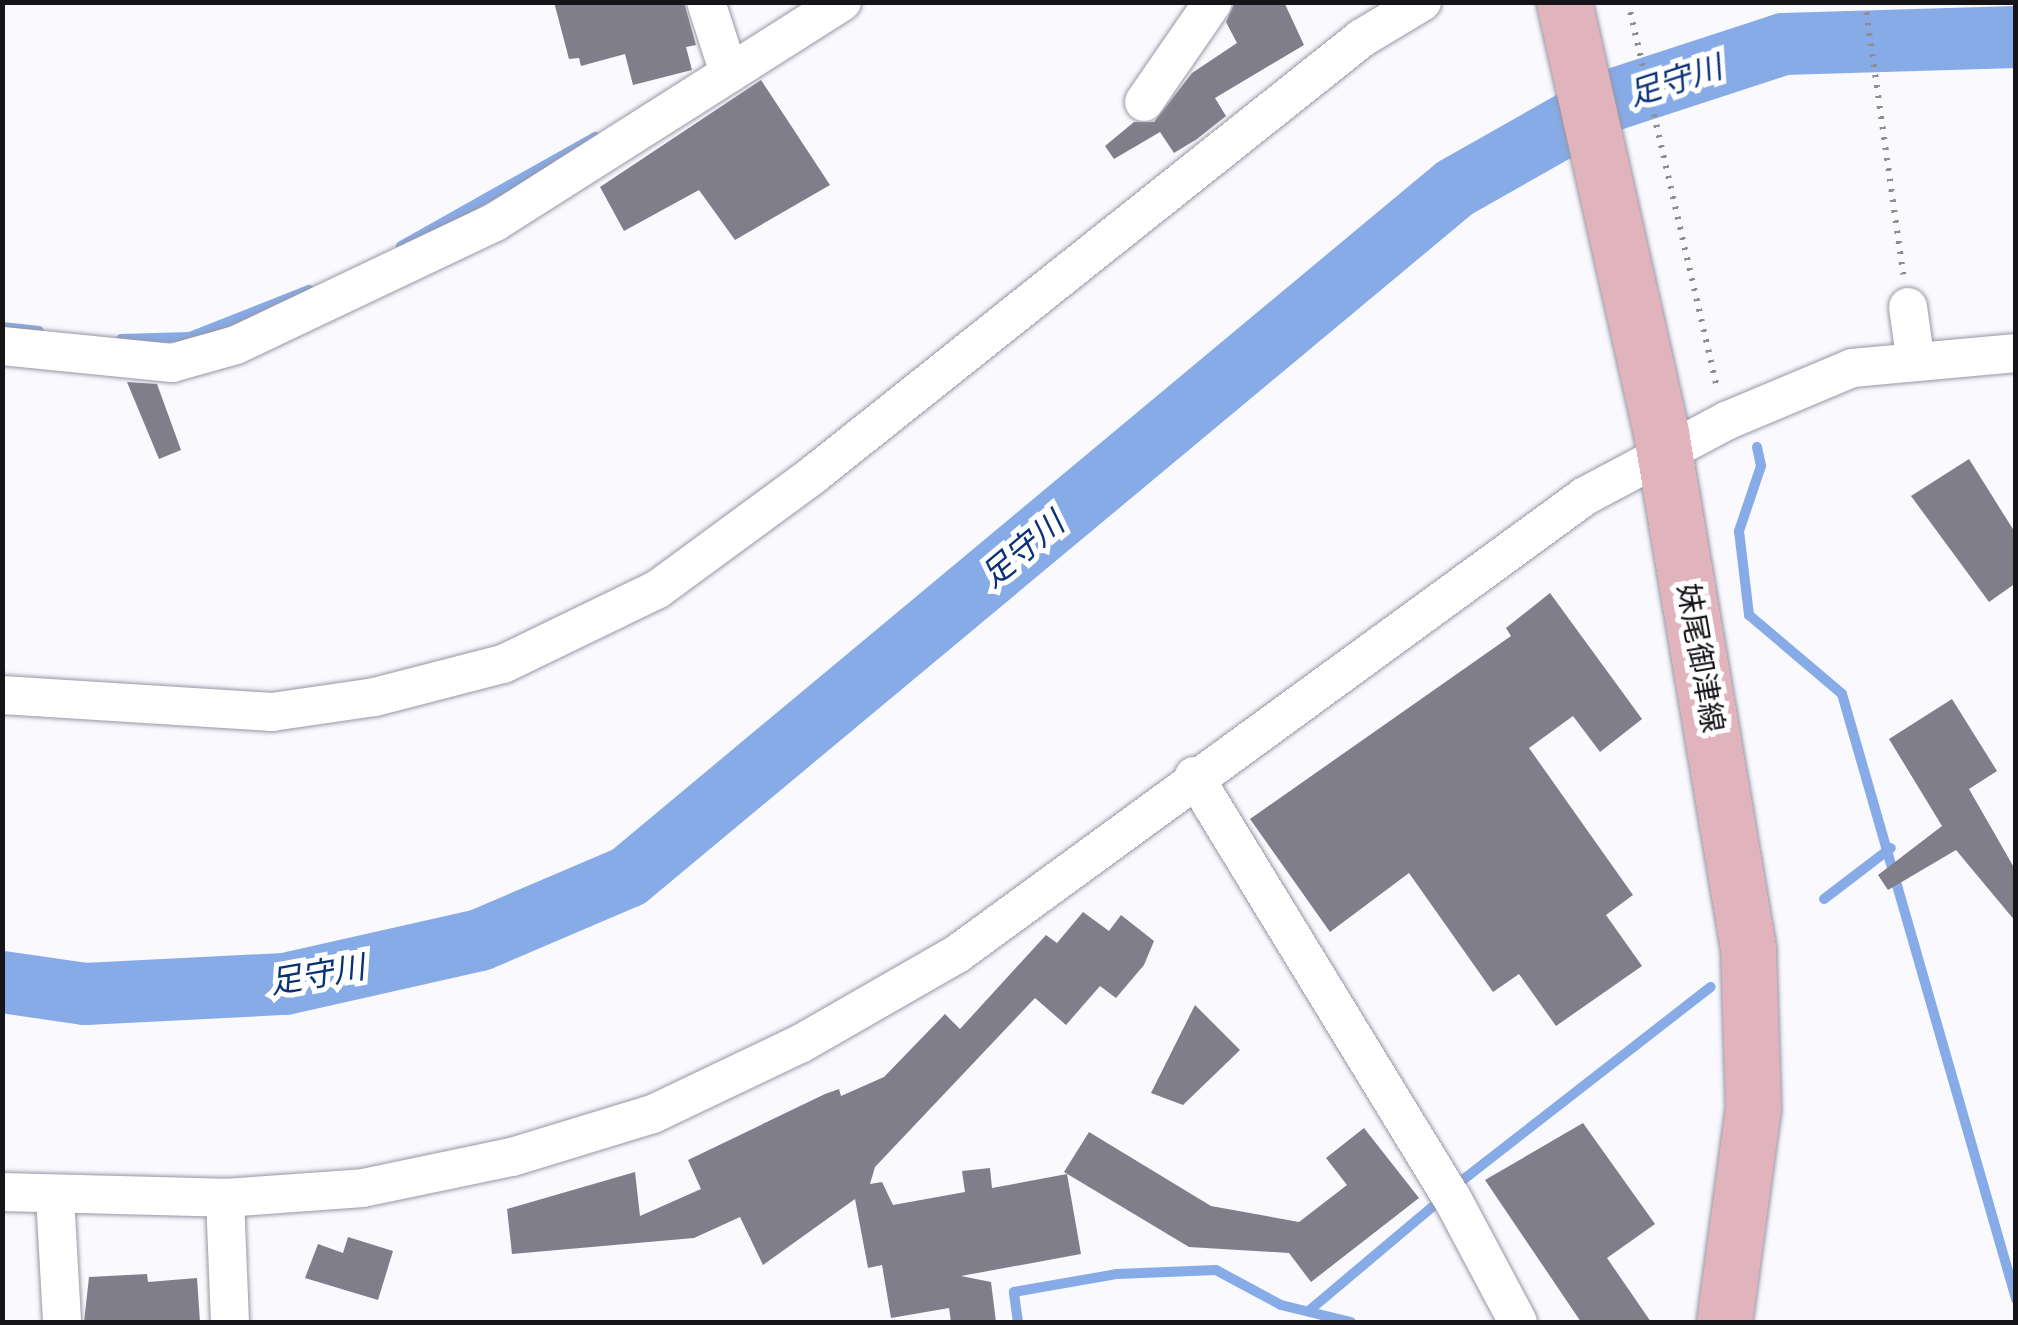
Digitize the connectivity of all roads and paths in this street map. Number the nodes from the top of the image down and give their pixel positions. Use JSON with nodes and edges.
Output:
{"nodes":[{"id":1,"x":706,"y":2,"type":"edge"},
{"id":2,"x":842,"y":2,"type":"edge"},
{"id":3,"x":1213,"y":2,"type":"edge"},
{"id":4,"x":1422,"y":2,"type":"edge"},
{"id":5,"x":1564,"y":2,"type":"edge"},
{"id":6,"x":1628,"y":2,"type":"edge"},
{"id":7,"x":1865,"y":2,"type":"edge"},
{"id":8,"x":724,"y":64,"type":"junction"},
{"id":9,"x":1144,"y":102,"type":"dead end"},
{"id":10,"x":1908,"y":307,"type":"joint"},
{"id":11,"x":2,"y":346,"type":"edge"},
{"id":12,"x":2016,"y":353,"type":"edge"},
{"id":13,"x":1915,"y":357,"type":"junction"},
{"id":14,"x":1721,"y":404,"type":"dead end"},
{"id":15,"x":1662,"y":444,"type":"junction"},
{"id":16,"x":2,"y":695,"type":"edge"},
{"id":17,"x":1194,"y":776,"type":"junction"},
{"id":18,"x":2,"y":1192,"type":"edge"},
{"id":19,"x":55,"y":1196,"type":"junction"},
{"id":20,"x":225,"y":1198,"type":"junction"},
{"id":21,"x":62,"y":1322,"type":"edge"},
{"id":22,"x":230,"y":1322,"type":"edge"},
{"id":23,"x":1518,"y":1322,"type":"edge"},
{"id":24,"x":1724,"y":1322,"type":"edge"}],
"edges":[{"from":1,"to":8,"type":"street"},
{"from":2,"to":8,"type":"street"},
{"from":3,"to":9,"type":"street"},
{"from":4,"to":16,"type":"street"},
{"from":5,"to":15,"type":"main road","name":"妹尾御津線"},
{"from":6,"to":14,"type":"path"},
{"from":7,"to":10,"type":"path"},
{"from":8,"to":11,"type":"street"},
{"from":10,"to":13,"type":"street"},
{"from":12,"to":13,"type":"street"},
{"from":13,"to":15,"type":"street"},
{"from":15,"to":17,"type":"street"},
{"from":15,"to":24,"type":"main road","name":"妹尾御津線"},
{"from":17,"to":20,"type":"street"},
{"from":17,"to":23,"type":"street"},
{"from":18,"to":19,"type":"street"},
{"from":19,"to":20,"type":"street"},
{"from":19,"to":21,"type":"street"},
{"from":20,"to":22,"type":"street"}]}
